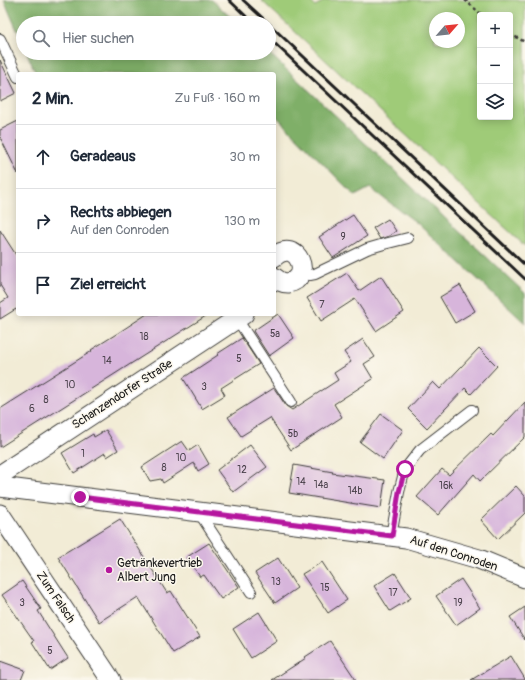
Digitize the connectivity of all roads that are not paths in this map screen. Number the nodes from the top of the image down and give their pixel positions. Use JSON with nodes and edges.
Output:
{"nodes":[{"id":1,"x":0,"y":39,"type":"edge"},
{"id":2,"x":16,"y":73,"type":"edge"},
{"id":3,"x":408,"y":238,"type":"dead end"},
{"id":4,"x":276,"y":255,"type":"edge"},
{"id":5,"x":301,"y":273,"type":"junction"},
{"id":6,"x":276,"y":285,"type":"edge"},
{"id":7,"x":240,"y":317,"type":"edge"},
{"id":8,"x":291,"y":402,"type":"dead end"},
{"id":9,"x":472,"y":410,"type":"dead end"},
{"id":10,"x":0,"y":475,"type":"edge"},
{"id":11,"x":0,"y":487,"type":"edge"},
{"id":12,"x":198,"y":511,"type":"junction"},
{"id":13,"x":0,"y":514,"type":"edge"},
{"id":14,"x":392,"y":536,"type":"junction"},
{"id":15,"x":525,"y":578,"type":"edge"},
{"id":16,"x":251,"y":592,"type":"dead end"},
{"id":17,"x":111,"y":680,"type":"edge"}],
"edges":[{"from":1,"to":2,"type":"lane"},
{"from":3,"to":5,"type":"lane"},
{"from":4,"to":5,"type":"street"},
{"from":5,"to":6,"type":"street"},
{"from":7,"to":8,"type":"lane"},
{"from":7,"to":10,"type":"street","name":"Schanzendorfer Straße"},
{"from":9,"to":14,"type":"lane"},
{"from":11,"to":12,"type":"street","name":"Auf den Conroden"},
{"from":12,"to":14,"type":"street","name":"Auf den Conroden"},
{"from":12,"to":16,"type":"lane"},
{"from":13,"to":17,"type":"street","name":"Zum Falsch"},
{"from":14,"to":15,"type":"street","name":"Auf den Conroden"}]}
